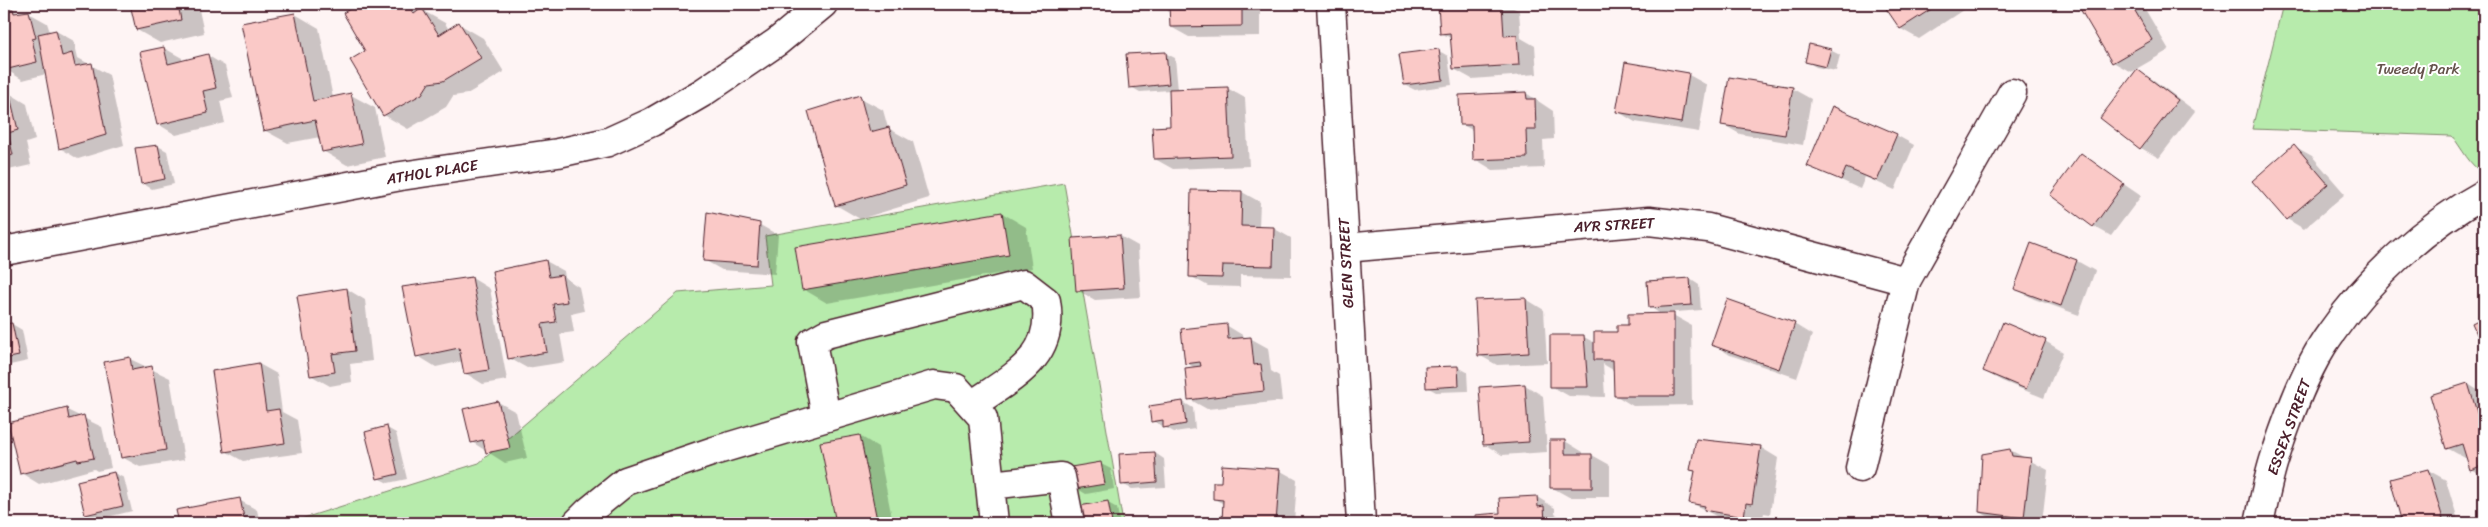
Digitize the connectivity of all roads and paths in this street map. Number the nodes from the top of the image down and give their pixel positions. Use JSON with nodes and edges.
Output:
{"nodes":[{"id":1,"x":824,"y":4,"type":"edge"},
{"id":2,"x":1332,"y":4,"type":"edge"},
{"id":3,"x":2012,"y":93,"type":"dead end"},
{"id":4,"x":2484,"y":194,"type":"edge"},
{"id":5,"x":1345,"y":248,"type":"junction"},
{"id":6,"x":4,"y":251,"type":"edge"},
{"id":7,"x":1906,"y":281,"type":"junction"},
{"id":8,"x":972,"y":405,"type":"junction"},
{"id":9,"x":826,"y":418,"type":"junction"},
{"id":10,"x":1860,"y":468,"type":"dead end"},
{"id":11,"x":991,"y":485,"type":"junction"},
{"id":12,"x":578,"y":523,"type":"edge"},
{"id":13,"x":994,"y":523,"type":"edge"},
{"id":14,"x":1070,"y":523,"type":"edge"},
{"id":15,"x":1361,"y":523,"type":"edge"},
{"id":16,"x":2260,"y":523,"type":"edge"}],
"edges":[{"from":1,"to":6,"type":"street","name":"ATHOL PLACE"},
{"from":2,"to":5,"type":"street","name":"GLEN STREET"},
{"from":3,"to":7,"type":"street"},
{"from":4,"to":16,"type":"street","name":"ESSEX STREET"},
{"from":5,"to":7,"type":"street","name":"AYR STREET"},
{"from":5,"to":15,"type":"street","name":"GLEN STREET"},
{"from":7,"to":10,"type":"street"},
{"from":8,"to":9,"type":"street"},
{"from":8,"to":9,"type":"street"},
{"from":8,"to":11,"type":"street"},
{"from":9,"to":12,"type":"street"},
{"from":11,"to":13,"type":"street"},
{"from":11,"to":14,"type":"street"}]}
